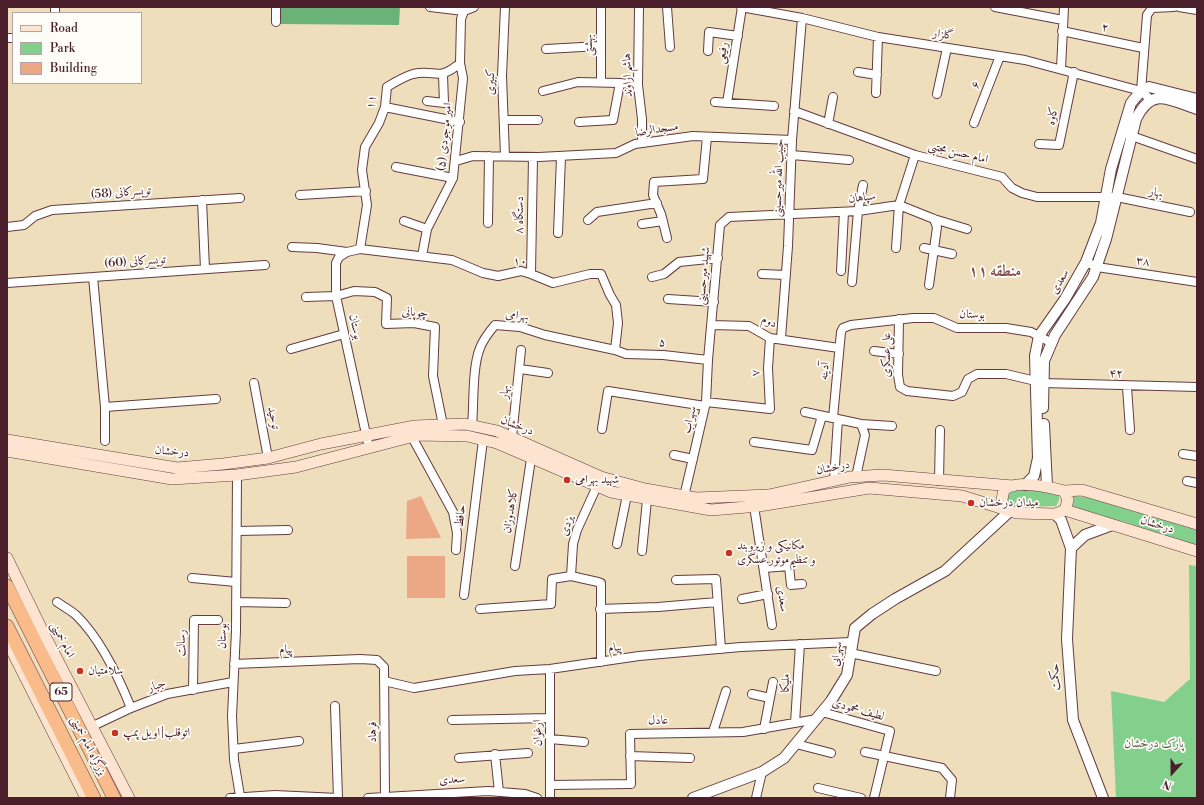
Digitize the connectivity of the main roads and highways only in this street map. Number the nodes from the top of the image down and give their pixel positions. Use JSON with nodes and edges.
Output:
{"nodes":[{"id":1,"x":444,"y":430,"type":"junction"},
{"id":2,"x":7,"y":440,"type":"edge"},
{"id":3,"x":7,"y":451,"type":"edge"},
{"id":4,"x":1013,"y":486,"type":"junction"},
{"id":5,"x":1064,"y":491,"type":"junction"},
{"id":6,"x":683,"y":501,"type":"junction"},
{"id":7,"x":1006,"y":509,"type":"junction"},
{"id":8,"x":1060,"y":512,"type":"junction"},
{"id":9,"x":1197,"y":524,"type":"edge"},
{"id":10,"x":1197,"y":551,"type":"edge"},
{"id":11,"x":7,"y":558,"type":"edge"},
{"id":12,"x":7,"y":586,"type":"edge"},
{"id":13,"x":7,"y":626,"type":"edge"},
{"id":14,"x":7,"y":641,"type":"edge"},
{"id":15,"x":86,"y":798,"type":"edge"},
{"id":16,"x":94,"y":798,"type":"edge"},
{"id":17,"x":114,"y":798,"type":"edge"},
{"id":18,"x":129,"y":798,"type":"edge"}],
"edges":[{"from":1,"to":2,"type":"main road","name":"درخشان"},
{"from":1,"to":3,"type":"main road","name":"درخشان"},
{"from":1,"to":6,"type":"main road","name":"درخشان"},
{"from":1,"to":6,"type":"main road","name":"درخشان"},
{"from":4,"to":5,"type":"main road"},
{"from":4,"to":6,"type":"main road","name":"درخشان"},
{"from":4,"to":7,"type":"main road"},
{"from":5,"to":8,"type":"main road"},
{"from":5,"to":9,"type":"main road","name":"درخشان"},
{"from":6,"to":7,"type":"main road","name":"درخشان"},
{"from":7,"to":8,"type":"main road"},
{"from":8,"to":10,"type":"main road","name":"درخشان"},
{"from":11,"to":18,"type":"main road","name":"امام خمینی"},
{"from":12,"to":17,"type":"highway","name":"بزرگراه امام خمینی","number":"65"},
{"from":13,"to":16,"type":"highway","name":"بزرگراه امام خمینی","number":"65"},
{"from":14,"to":15,"type":"main road"}]}
